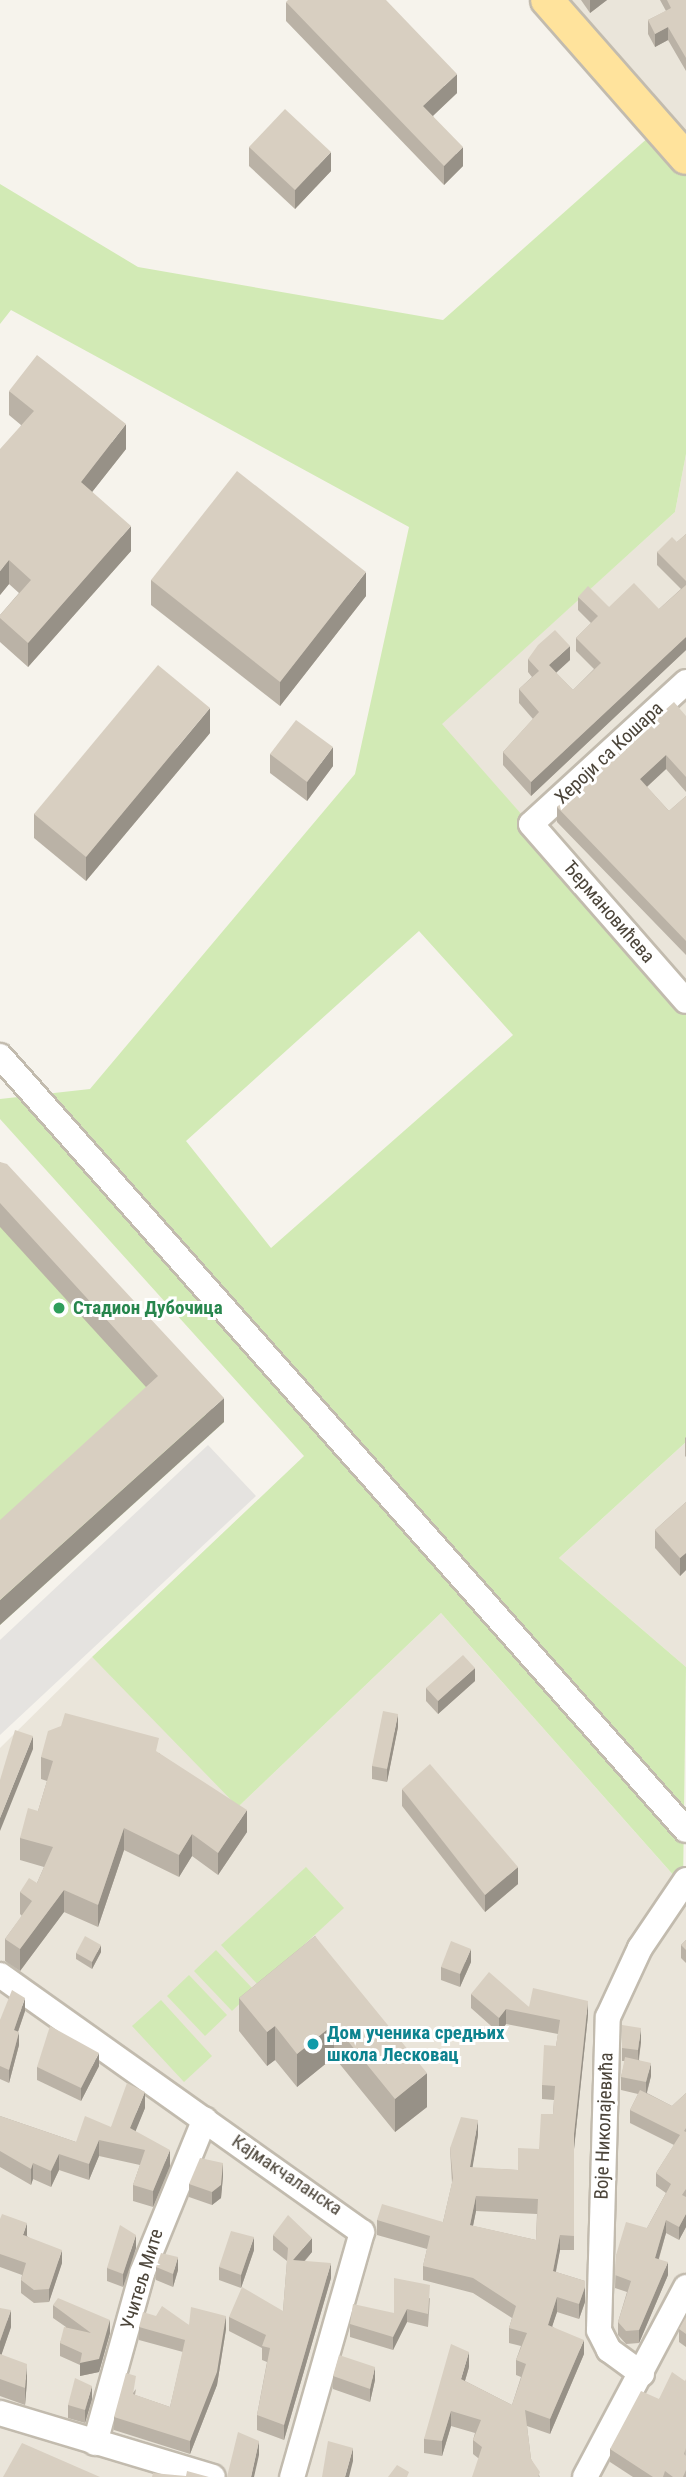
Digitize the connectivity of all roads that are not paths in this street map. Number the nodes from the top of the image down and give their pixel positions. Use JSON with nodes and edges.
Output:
{"nodes":[{"id":1,"x":547,"y":0,"type":"edge"},
{"id":2,"x":686,"y":158,"type":"edge"},
{"id":3,"x":684,"y":687,"type":"edge"},
{"id":4,"x":531,"y":824,"type":"joint"},
{"id":5,"x":686,"y":1000,"type":"edge"},
{"id":6,"x":0,"y":1056,"type":"edge"},
{"id":7,"x":686,"y":1829,"type":"edge"},
{"id":8,"x":686,"y":1881,"type":"edge"},
{"id":9,"x":0,"y":1975,"type":"edge"},
{"id":10,"x":205,"y":2119,"type":"junction"},
{"id":11,"x":686,"y":2287,"type":"edge"},
{"id":12,"x":642,"y":2374,"type":"junction"},
{"id":13,"x":0,"y":2413,"type":"edge"},
{"id":14,"x":95,"y":2443,"type":"junction"},
{"id":15,"x":135,"y":2467,"type":"edge"},
{"id":16,"x":213,"y":2477,"type":"edge"},
{"id":17,"x":292,"y":2477,"type":"edge"},
{"id":18,"x":585,"y":2477,"type":"edge"}],
"edges":[{"from":1,"to":2,"type":"main road"},
{"from":3,"to":4,"type":"street","name":"Хероји са Кошара"},
{"from":4,"to":5,"type":"street","name":"Ђермановићева"},
{"from":6,"to":7,"type":"street"},
{"from":8,"to":12,"type":"street","name":"Воје Николајевића"},
{"from":9,"to":10,"type":"street","name":"Кајмакчаланска"},
{"from":10,"to":14,"type":"street","name":"Учитељ Мите"},
{"from":10,"to":17,"type":"street","name":"Кајмакчаланска"},
{"from":11,"to":12,"type":"street"},
{"from":12,"to":18,"type":"street"},
{"from":13,"to":14,"type":"street"},
{"from":14,"to":15,"type":"street"},
{"from":15,"to":16,"type":"street"}]}
